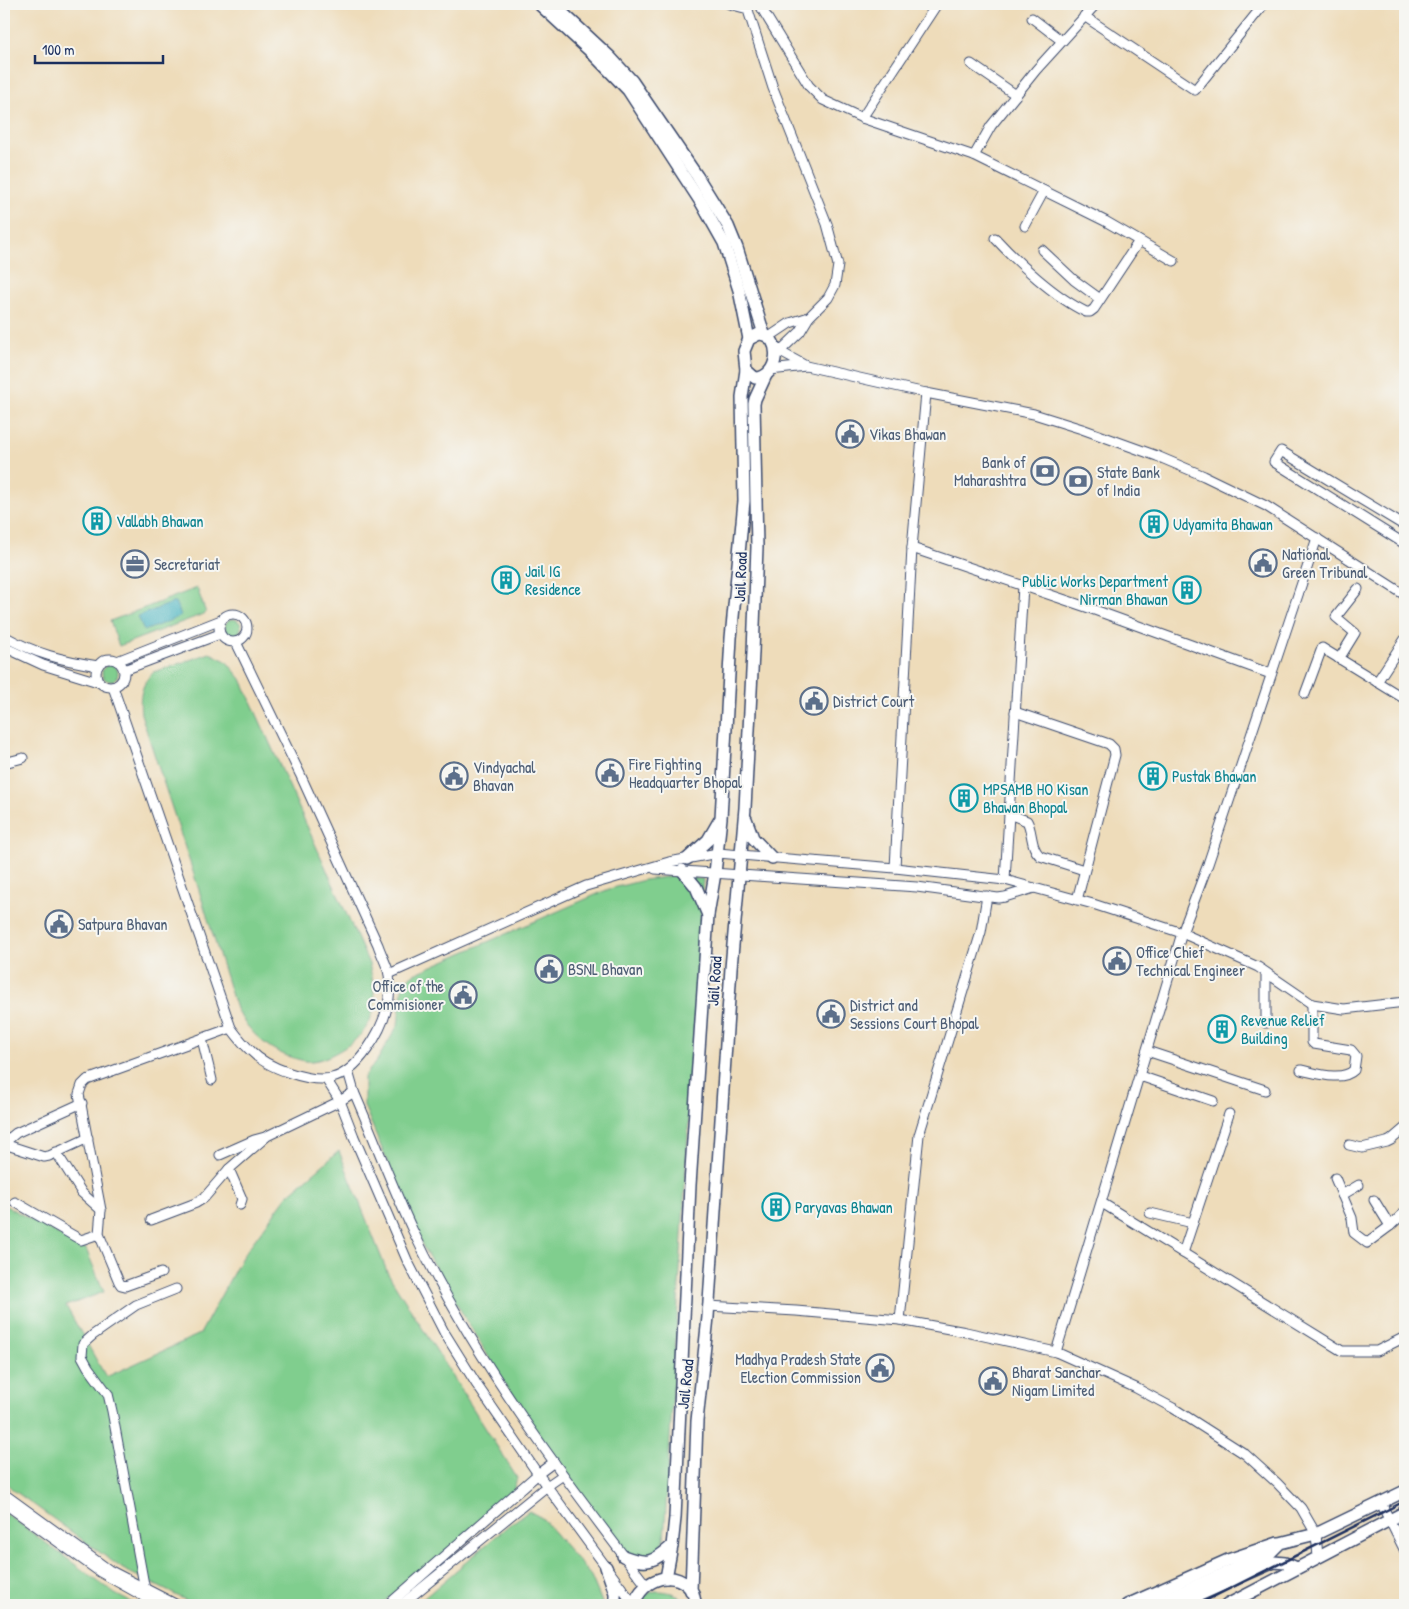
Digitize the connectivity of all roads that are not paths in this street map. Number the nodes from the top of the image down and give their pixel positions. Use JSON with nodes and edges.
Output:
{"nodes":[{"id":1,"x":539,"y":4,"type":"edge"},
{"id":2,"x":553,"y":4,"type":"edge"},
{"id":3,"x":730,"y":4,"type":"edge"},
{"id":4,"x":759,"y":4,"type":"edge"},
{"id":5,"x":937,"y":4,"type":"edge"},
{"id":6,"x":1096,"y":4,"type":"edge"},
{"id":7,"x":1264,"y":4,"type":"edge"},
{"id":8,"x":747,"y":7,"type":"edge"},
{"id":9,"x":1084,"y":16,"type":"junction"},
{"id":10,"x":1032,"y":18,"type":"dead end"},
{"id":11,"x":1062,"y":40,"type":"junction"},
{"id":12,"x":971,"y":64,"type":"dead end"},
{"id":13,"x":1016,"y":96,"type":"junction"},
{"id":14,"x":862,"y":118,"type":"junction"},
{"id":15,"x":974,"y":156,"type":"junction"},
{"id":16,"x":1044,"y":191,"type":"junction"},
{"id":17,"x":1025,"y":226,"type":"dead end"},
{"id":18,"x":995,"y":238,"type":"dead end"},
{"id":19,"x":1139,"y":241,"type":"junction"},
{"id":20,"x":1042,"y":250,"type":"dead end"},
{"id":21,"x":1174,"y":261,"type":"dead end"},
{"id":22,"x":1100,"y":300,"type":"junction"},
{"id":23,"x":809,"y":317,"type":"junction"},
{"id":24,"x":766,"y":336,"type":"junction"},
{"id":25,"x":748,"y":340,"type":"junction"},
{"id":26,"x":777,"y":352,"type":"junction"},
{"id":27,"x":806,"y":366,"type":"junction"},
{"id":28,"x":746,"y":370,"type":"junction"},
{"id":29,"x":768,"y":373,"type":"junction"},
{"id":30,"x":926,"y":393,"type":"junction"},
{"id":31,"x":1405,"y":526,"type":"edge"},
{"id":32,"x":1318,"y":538,"type":"junction"},
{"id":33,"x":1405,"y":544,"type":"edge"},
{"id":34,"x":912,"y":548,"type":"junction"},
{"id":35,"x":1023,"y":586,"type":"junction"},
{"id":36,"x":1358,"y":590,"type":"dead end"},
{"id":37,"x":1405,"y":595,"type":"edge"},
{"id":38,"x":221,"y":620,"type":"junction"},
{"id":39,"x":220,"y":634,"type":"junction"},
{"id":40,"x":4,"y":636,"type":"edge"},
{"id":41,"x":1405,"y":638,"type":"edge"},
{"id":42,"x":236,"y":642,"type":"junction"},
{"id":43,"x":4,"y":646,"type":"edge"},
{"id":44,"x":1339,"y":659,"type":"junction"},
{"id":45,"x":117,"y":661,"type":"junction"},
{"id":46,"x":98,"y":666,"type":"junction"},
{"id":47,"x":124,"y":670,"type":"junction"},
{"id":48,"x":1271,"y":674,"type":"junction"},
{"id":49,"x":98,"y":682,"type":"junction"},
{"id":50,"x":1377,"y":682,"type":"junction"},
{"id":51,"x":113,"y":688,"type":"junction"},
{"id":52,"x":1305,"y":694,"type":"dead end"},
{"id":53,"x":1405,"y":699,"type":"edge"},
{"id":54,"x":1014,"y":712,"type":"junction"},
{"id":55,"x":23,"y":758,"type":"dead end"},
{"id":56,"x":4,"y":763,"type":"edge"},
{"id":57,"x":1009,"y":814,"type":"junction"},
{"id":58,"x":744,"y":815,"type":"junction"},
{"id":59,"x":721,"y":818,"type":"junction"},
{"id":60,"x":718,"y":854,"type":"junction"},
{"id":61,"x":741,"y":855,"type":"junction"},
{"id":62,"x":772,"y":858,"type":"junction"},
{"id":63,"x":684,"y":865,"type":"junction"},
{"id":64,"x":895,"y":868,"type":"junction"},
{"id":65,"x":1084,"y":870,"type":"junction"},
{"id":66,"x":715,"y":873,"type":"junction"},
{"id":67,"x":739,"y":875,"type":"junction"},
{"id":68,"x":1005,"y":880,"type":"junction"},
{"id":69,"x":1034,"y":888,"type":"junction"},
{"id":70,"x":987,"y":896,"type":"junction"},
{"id":71,"x":1077,"y":900,"type":"junction"},
{"id":72,"x":708,"y":915,"type":"junction"},
{"id":73,"x":1182,"y":934,"type":"junction"},
{"id":74,"x":1266,"y":973,"type":"junction"},
{"id":75,"x":388,"y":974,"type":"junction"},
{"id":76,"x":1405,"y":1002,"type":"edge"},
{"id":77,"x":1312,"y":1004,"type":"junction"},
{"id":78,"x":1266,"y":1023,"type":"dead end"},
{"id":79,"x":231,"y":1028,"type":"junction"},
{"id":80,"x":202,"y":1039,"type":"junction"},
{"id":81,"x":1147,"y":1051,"type":"junction"},
{"id":82,"x":1302,"y":1070,"type":"dead end"},
{"id":83,"x":348,"y":1071,"type":"junction"},
{"id":84,"x":1140,"y":1076,"type":"junction"},
{"id":85,"x":326,"y":1079,"type":"junction"},
{"id":86,"x":212,"y":1080,"type":"dead end"},
{"id":87,"x":1266,"y":1090,"type":"dead end"},
{"id":88,"x":354,"y":1092,"type":"junction"},
{"id":89,"x":340,"y":1101,"type":"junction"},
{"id":90,"x":1213,"y":1101,"type":"dead end"},
{"id":91,"x":82,"y":1103,"type":"junction"},
{"id":92,"x":1228,"y":1114,"type":"dead end"},
{"id":93,"x":1405,"y":1128,"type":"edge"},
{"id":94,"x":267,"y":1136,"type":"junction"},
{"id":95,"x":88,"y":1138,"type":"junction"},
{"id":96,"x":4,"y":1144,"type":"edge"},
{"id":97,"x":1349,"y":1145,"type":"dead end"},
{"id":98,"x":56,"y":1152,"type":"junction"},
{"id":99,"x":220,"y":1155,"type":"dead end"},
{"id":100,"x":229,"y":1168,"type":"junction"},
{"id":101,"x":1335,"y":1178,"type":"dead end"},
{"id":102,"x":1359,"y":1185,"type":"dead end"},
{"id":103,"x":1342,"y":1195,"type":"junction"},
{"id":104,"x":1374,"y":1200,"type":"dead end"},
{"id":105,"x":15,"y":1202,"type":"dead end"},
{"id":106,"x":1102,"y":1203,"type":"junction"},
{"id":107,"x":240,"y":1205,"type":"dead end"},
{"id":108,"x":101,"y":1210,"type":"junction"},
{"id":109,"x":1405,"y":1212,"type":"edge"},
{"id":110,"x":1150,"y":1213,"type":"dead end"},
{"id":111,"x":152,"y":1220,"type":"dead end"},
{"id":112,"x":1193,"y":1223,"type":"junction"},
{"id":113,"x":1390,"y":1226,"type":"junction"},
{"id":114,"x":99,"y":1234,"type":"junction"},
{"id":115,"x":1183,"y":1253,"type":"junction"},
{"id":116,"x":161,"y":1273,"type":"dead end"},
{"id":117,"x":176,"y":1288,"type":"dead end"},
{"id":118,"x":708,"y":1306,"type":"junction"},
{"id":119,"x":900,"y":1320,"type":"junction"},
{"id":120,"x":1405,"y":1336,"type":"edge"},
{"id":121,"x":1056,"y":1352,"type":"junction"},
{"id":122,"x":554,"y":1462,"type":"junction"},
{"id":123,"x":538,"y":1474,"type":"junction"},
{"id":124,"x":563,"y":1475,"type":"junction"},
{"id":125,"x":547,"y":1486,"type":"junction"},
{"id":126,"x":1405,"y":1491,"type":"edge"},
{"id":127,"x":4,"y":1494,"type":"edge"},
{"id":128,"x":4,"y":1503,"type":"edge"},
{"id":129,"x":1381,"y":1503,"type":"junction"},
{"id":130,"x":1405,"y":1512,"type":"edge"},
{"id":131,"x":1389,"y":1520,"type":"junction"},
{"id":132,"x":1316,"y":1534,"type":"junction"},
{"id":133,"x":1280,"y":1543,"type":"junction"},
{"id":134,"x":672,"y":1546,"type":"junction"},
{"id":135,"x":1405,"y":1551,"type":"edge"},
{"id":136,"x":623,"y":1556,"type":"junction"},
{"id":137,"x":1318,"y":1557,"type":"junction"},
{"id":138,"x":606,"y":1567,"type":"junction"},
{"id":139,"x":1297,"y":1568,"type":"junction"},
{"id":140,"x":666,"y":1578,"type":"junction"},
{"id":141,"x":646,"y":1585,"type":"junction"},
{"id":142,"x":145,"y":1590,"type":"junction"},
{"id":143,"x":691,"y":1591,"type":"junction"},
{"id":144,"x":159,"y":1605,"type":"edge"},
{"id":145,"x":176,"y":1605,"type":"edge"},
{"id":146,"x":388,"y":1605,"type":"edge"},
{"id":147,"x":401,"y":1605,"type":"edge"},
{"id":148,"x":615,"y":1605,"type":"edge"},
{"id":149,"x":634,"y":1605,"type":"edge"},
{"id":150,"x":696,"y":1605,"type":"edge"},
{"id":151,"x":1127,"y":1605,"type":"edge"},
{"id":152,"x":1152,"y":1605,"type":"edge"},
{"id":153,"x":1177,"y":1605,"type":"edge"},
{"id":154,"x":1227,"y":1605,"type":"edge"}],
"edges":[{"from":1,"to":25,"type":"main road"},
{"from":2,"to":24,"type":"main road"},
{"from":3,"to":8,"type":"street"},
{"from":4,"to":14,"type":"street"},
{"from":5,"to":14,"type":"street"},
{"from":6,"to":9,"type":"street"},
{"from":7,"to":9,"type":"street"},
{"from":8,"to":23,"type":"street"},
{"from":9,"to":11,"type":"street"},
{"from":10,"to":11,"type":"street"},
{"from":11,"to":13,"type":"street"},
{"from":12,"to":13,"type":"street"},
{"from":13,"to":15,"type":"street"},
{"from":14,"to":15,"type":"street"},
{"from":15,"to":16,"type":"street"},
{"from":16,"to":17,"type":"street"},
{"from":16,"to":19,"type":"street"},
{"from":18,"to":22,"type":"street"},
{"from":19,"to":21,"type":"street"},
{"from":19,"to":22,"type":"street"},
{"from":20,"to":22,"type":"street"},
{"from":23,"to":24,"type":"street"},
{"from":23,"to":26,"type":"street"},
{"from":24,"to":25,"type":"main road"},
{"from":24,"to":26,"type":"main road"},
{"from":25,"to":28,"type":"main road"},
{"from":26,"to":27,"type":"street"},
{"from":26,"to":29,"type":"main road"},
{"from":27,"to":29,"type":"street"},
{"from":27,"to":30,"type":"street"},
{"from":28,"to":29,"type":"main road"},
{"from":28,"to":59,"type":"main road","name":"Jail Road"},
{"from":29,"to":58,"type":"main road","name":"Jail Road"},
{"from":30,"to":32,"type":"street"},
{"from":30,"to":34,"type":"street"},
{"from":31,"to":33,"type":"street"},
{"from":32,"to":37,"type":"street"},
{"from":32,"to":48,"type":"street"},
{"from":34,"to":35,"type":"street"},
{"from":34,"to":64,"type":"street"},
{"from":35,"to":48,"type":"street"},
{"from":35,"to":54,"type":"street"},
{"from":36,"to":44,"type":"street"},
{"from":38,"to":39,"type":"street"},
{"from":38,"to":42,"type":"street"},
{"from":38,"to":45,"type":"street"},
{"from":39,"to":42,"type":"street"},
{"from":39,"to":47,"type":"street"},
{"from":40,"to":46,"type":"street"},
{"from":41,"to":50,"type":"street"},
{"from":42,"to":75,"type":"street"},
{"from":43,"to":49,"type":"street"},
{"from":44,"to":50,"type":"street"},
{"from":44,"to":52,"type":"street"},
{"from":45,"to":46,"type":"street"},
{"from":45,"to":47,"type":"street"},
{"from":46,"to":49,"type":"street"},
{"from":47,"to":51,"type":"street"},
{"from":48,"to":73,"type":"street"},
{"from":49,"to":51,"type":"street"},
{"from":50,"to":53,"type":"street"},
{"from":51,"to":79,"type":"street"},
{"from":54,"to":57,"type":"street"},
{"from":54,"to":65,"type":"street"},
{"from":55,"to":56,"type":"street"},
{"from":57,"to":65,"type":"street"},
{"from":57,"to":68,"type":"street"},
{"from":58,"to":61,"type":"main road","name":"Jail Road"},
{"from":58,"to":62,"type":"main road"},
{"from":59,"to":60,"type":"main road","name":"Jail Road"},
{"from":59,"to":63,"type":"main road"},
{"from":60,"to":61,"type":"street"},
{"from":60,"to":63,"type":"street"},
{"from":60,"to":66,"type":"main road","name":"Jail Road"},
{"from":61,"to":62,"type":"street"},
{"from":61,"to":67,"type":"main road","name":"Jail Road"},
{"from":62,"to":64,"type":"street"},
{"from":63,"to":66,"type":"street"},
{"from":63,"to":72,"type":"main road"},
{"from":63,"to":75,"type":"street"},
{"from":64,"to":68,"type":"street"},
{"from":65,"to":71,"type":"street"},
{"from":66,"to":67,"type":"street"},
{"from":66,"to":72,"type":"main road","name":"Jail Road"},
{"from":67,"to":70,"type":"street"},
{"from":67,"to":118,"type":"main road","name":"Jail Road"},
{"from":68,"to":69,"type":"street"},
{"from":69,"to":70,"type":"street"},
{"from":69,"to":71,"type":"street"},
{"from":70,"to":119,"type":"street"},
{"from":71,"to":73,"type":"street"},
{"from":72,"to":134,"type":"main road","name":"Jail Road"},
{"from":73,"to":74,"type":"street"},
{"from":73,"to":81,"type":"street"},
{"from":74,"to":77,"type":"street"},
{"from":74,"to":78,"type":"street"},
{"from":75,"to":83,"type":"street"},
{"from":76,"to":77,"type":"street"},
{"from":77,"to":82,"type":"street"},
{"from":79,"to":80,"type":"street"},
{"from":79,"to":85,"type":"street"},
{"from":80,"to":86,"type":"street"},
{"from":80,"to":91,"type":"street"},
{"from":81,"to":84,"type":"street"},
{"from":81,"to":87,"type":"street"},
{"from":83,"to":85,"type":"street"},
{"from":83,"to":88,"type":"street"},
{"from":84,"to":90,"type":"street"},
{"from":84,"to":106,"type":"street"},
{"from":85,"to":89,"type":"street"},
{"from":88,"to":89,"type":"street"},
{"from":88,"to":122,"type":"street"},
{"from":89,"to":94,"type":"street"},
{"from":89,"to":123,"type":"street"},
{"from":91,"to":95,"type":"street"},
{"from":91,"to":96,"type":"street"},
{"from":92,"to":112,"type":"street"},
{"from":93,"to":97,"type":"street"},
{"from":94,"to":99,"type":"street"},
{"from":94,"to":100,"type":"street"},
{"from":95,"to":98,"type":"street"},
{"from":95,"to":108,"type":"street"},
{"from":96,"to":98,"type":"street"},
{"from":98,"to":108,"type":"street"},
{"from":100,"to":107,"type":"street"},
{"from":100,"to":111,"type":"street"},
{"from":101,"to":103,"type":"street"},
{"from":102,"to":103,"type":"street"},
{"from":103,"to":113,"type":"street"},
{"from":104,"to":113,"type":"street"},
{"from":105,"to":114,"type":"street"},
{"from":106,"to":115,"type":"street"},
{"from":106,"to":121,"type":"street"},
{"from":108,"to":114,"type":"street"},
{"from":109,"to":113,"type":"street"},
{"from":110,"to":112,"type":"street"},
{"from":112,"to":115,"type":"street"},
{"from":114,"to":116,"type":"street"},
{"from":115,"to":120,"type":"street"},
{"from":117,"to":142,"type":"street"},
{"from":118,"to":119,"type":"street"},
{"from":118,"to":143,"type":"main road","name":"Jail Road"},
{"from":119,"to":121,"type":"street"},
{"from":121,"to":132,"type":"street"},
{"from":122,"to":123,"type":"street"},
{"from":122,"to":124,"type":"street"},
{"from":123,"to":125,"type":"street"},
{"from":123,"to":146,"type":"street"},
{"from":124,"to":125,"type":"street"},
{"from":124,"to":136,"type":"street"},
{"from":125,"to":138,"type":"street"},
{"from":125,"to":147,"type":"street"},
{"from":126,"to":129,"type":"main road"},
{"from":127,"to":142,"type":"street"},
{"from":128,"to":144,"type":"street"},
{"from":129,"to":131,"type":"street"},
{"from":129,"to":132,"type":"main road"},
{"from":130,"to":131,"type":"main road"},
{"from":131,"to":135,"type":"street"},
{"from":131,"to":137,"type":"main road"},
{"from":132,"to":133,"type":"main road"},
{"from":132,"to":137,"type":"street"},
{"from":133,"to":151,"type":"main road"},
{"from":133,"to":152,"type":"main road"},
{"from":134,"to":136,"type":"main road"},
{"from":134,"to":140,"type":"main road","name":"Jail Road"},
{"from":136,"to":141,"type":"street"},
{"from":137,"to":139,"type":"main road"},
{"from":138,"to":148,"type":"main road"},
{"from":138,"to":149,"type":"street"},
{"from":139,"to":153,"type":"main road"},
{"from":139,"to":154,"type":"main road"},
{"from":140,"to":141,"type":"main road"},
{"from":140,"to":143,"type":"main road"},
{"from":141,"to":149,"type":"main road"},
{"from":142,"to":145,"type":"street"},
{"from":143,"to":150,"type":"main road"}]}
